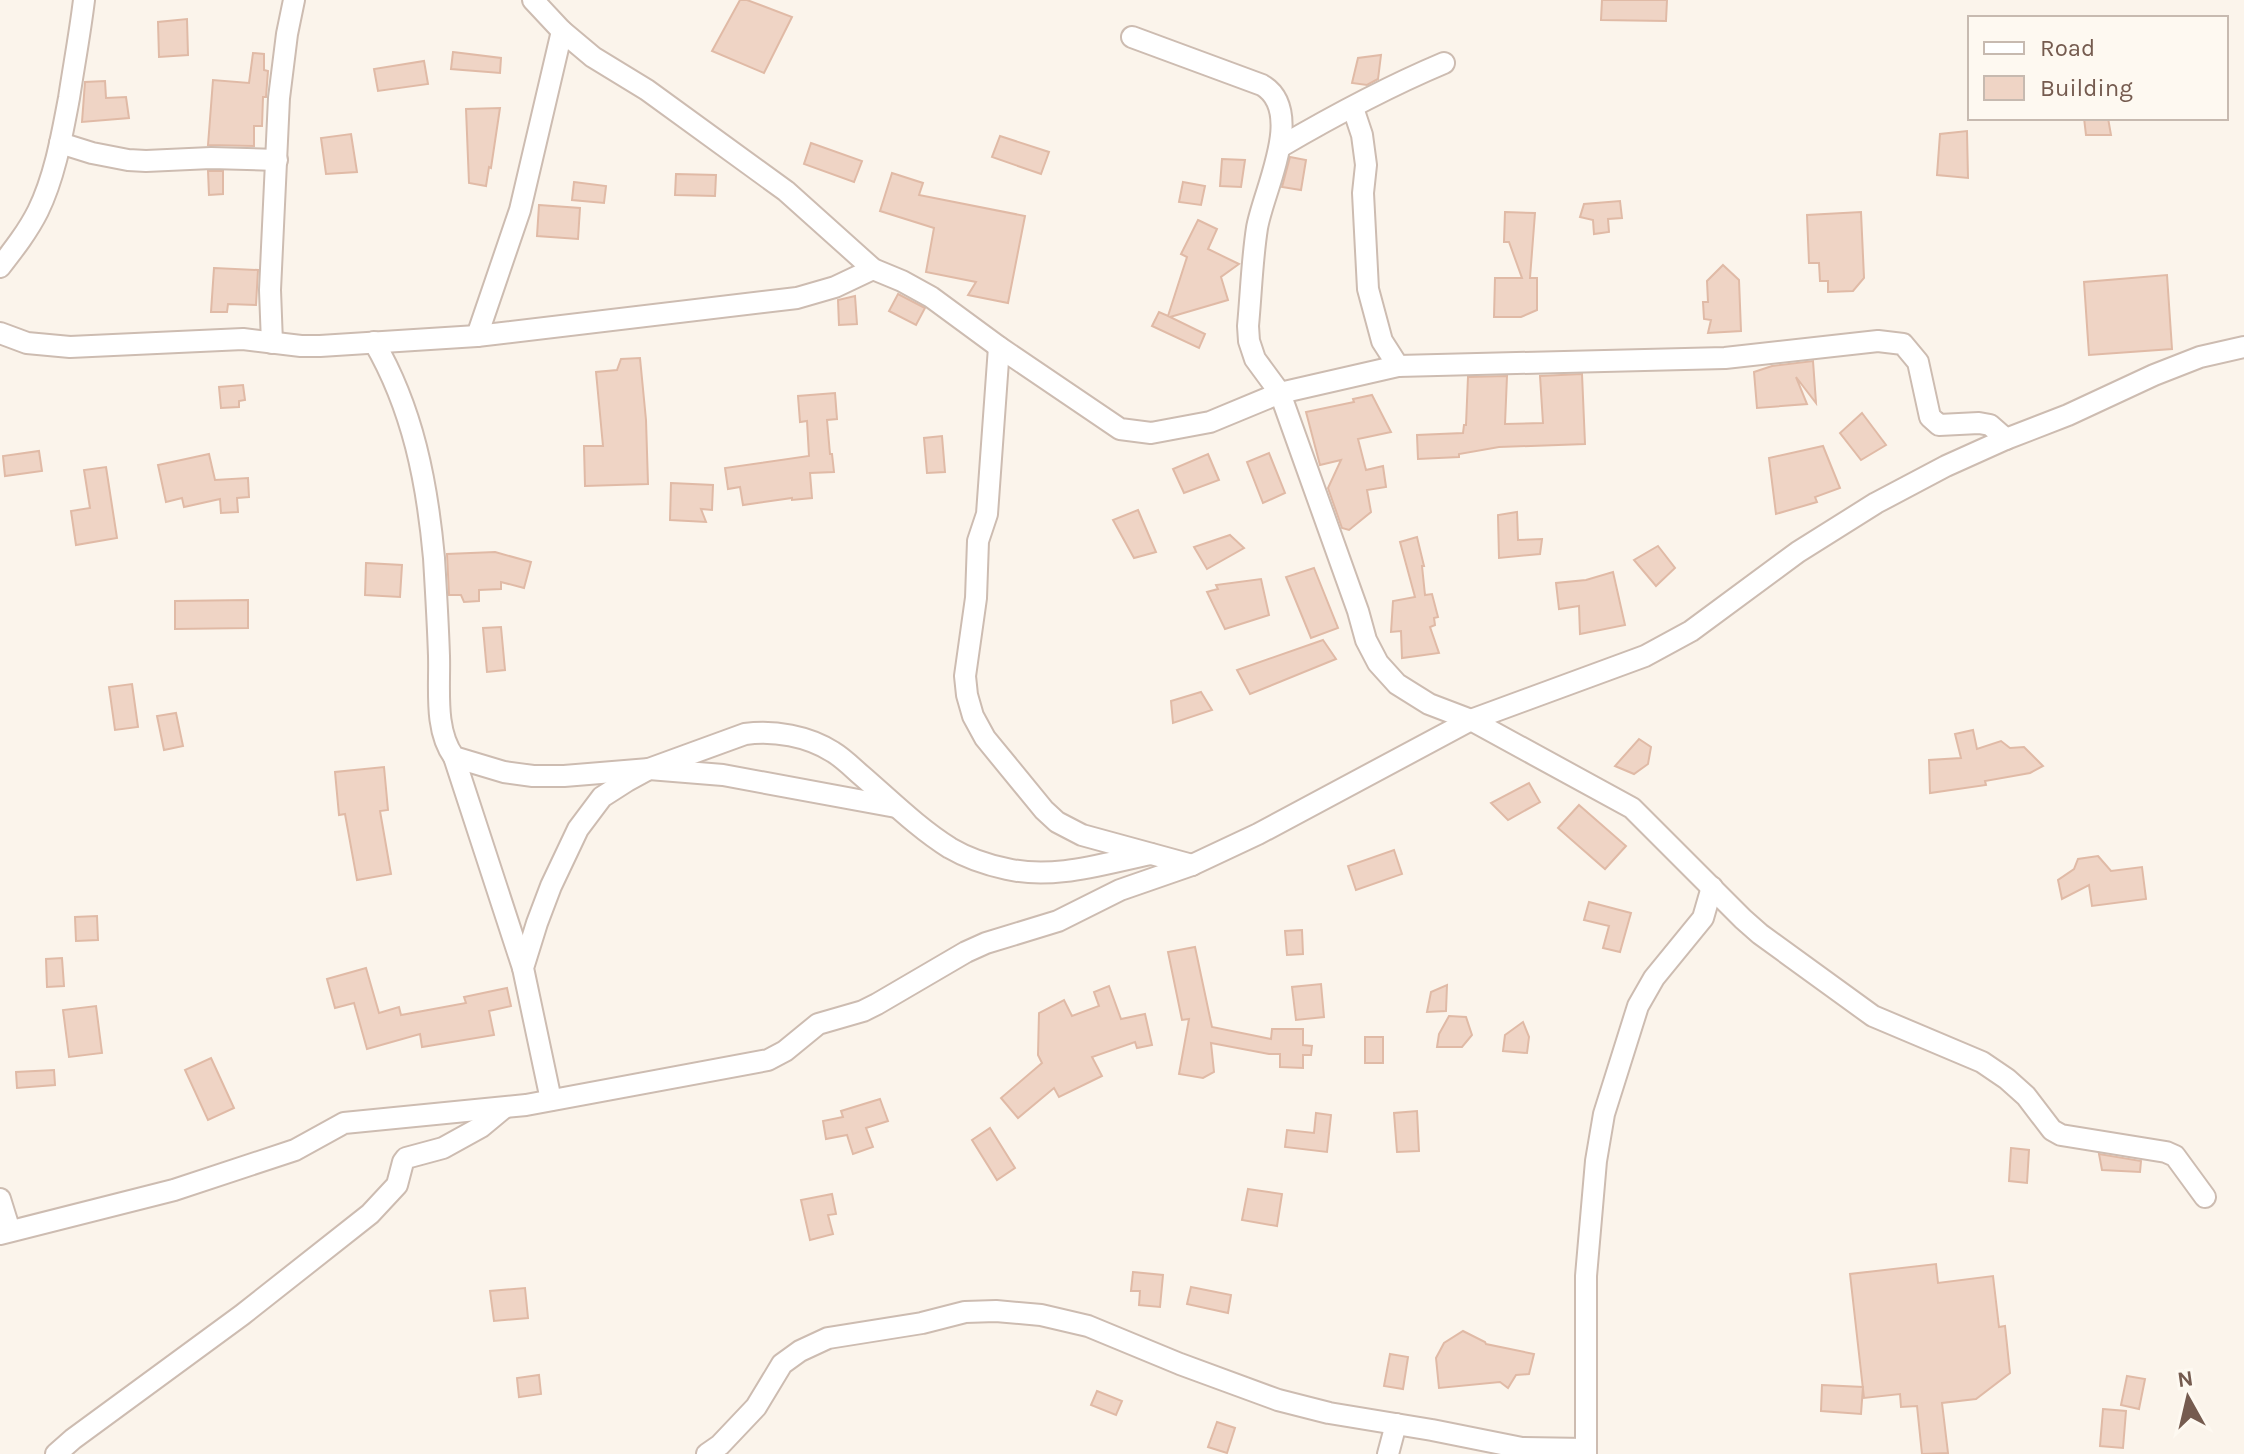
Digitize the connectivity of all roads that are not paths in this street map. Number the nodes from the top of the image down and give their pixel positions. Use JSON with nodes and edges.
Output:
{"nodes":[{"id":1,"x":84,"y":0,"type":"edge"},
{"id":2,"x":294,"y":0,"type":"edge"},
{"id":3,"x":533,"y":0,"type":"edge"},
{"id":4,"x":562,"y":31,"type":"junction"},
{"id":5,"x":1132,"y":37,"type":"dead end"},
{"id":6,"x":1444,"y":63,"type":"dead end"},
{"id":7,"x":1353,"y":108,"type":"junction"},
{"id":8,"x":60,"y":143,"type":"junction"},
{"id":9,"x":1280,"y":147,"type":"junction"},
{"id":10,"x":277,"y":160,"type":"junction"},
{"id":11,"x":0,"y":267,"type":"edge"},
{"id":12,"x":873,"y":269,"type":"junction"},
{"id":13,"x":0,"y":333,"type":"edge"},
{"id":14,"x":477,"y":336,"type":"junction"},
{"id":15,"x":374,"y":342,"type":"junction"},
{"id":16,"x":272,"y":343,"type":"junction"},
{"id":17,"x":999,"y":347,"type":"junction"},
{"id":18,"x":2244,"y":347,"type":"edge"},
{"id":19,"x":1398,"y":366,"type":"junction"},
{"id":20,"x":1280,"y":393,"type":"junction"},
{"id":21,"x":2006,"y":439,"type":"junction"},
{"id":22,"x":1471,"y":720,"type":"junction"},
{"id":23,"x":454,"y":757,"type":"junction"},
{"id":24,"x":649,"y":769,"type":"junction"},
{"id":25,"x":898,"y":807,"type":"junction"},
{"id":26,"x":1151,"y":854,"type":"junction"},
{"id":27,"x":1192,"y":865,"type":"junction"},
{"id":28,"x":1712,"y":887,"type":"junction"},
{"id":29,"x":523,"y":968,"type":"junction"},
{"id":30,"x":551,"y":1100,"type":"junction"},
{"id":31,"x":504,"y":1108,"type":"junction"},
{"id":32,"x":2205,"y":1197,"type":"dead end"},
{"id":33,"x":0,"y":1199,"type":"edge"},
{"id":34,"x":5,"y":1232,"type":"edge"},
{"id":35,"x":1396,"y":1424,"type":"junction"},
{"id":36,"x":1586,"y":1451,"type":"edge"},
{"id":37,"x":56,"y":1454,"type":"edge"},
{"id":38,"x":707,"y":1454,"type":"edge"},
{"id":39,"x":1388,"y":1454,"type":"edge"}],
"edges":[{"from":1,"to":8,"type":"street"},
{"from":2,"to":10,"type":"street"},
{"from":3,"to":4,"type":"street"},
{"from":4,"to":12,"type":"street"},
{"from":4,"to":14,"type":"street"},
{"from":5,"to":9,"type":"street"},
{"from":6,"to":7,"type":"street"},
{"from":7,"to":9,"type":"street"},
{"from":7,"to":19,"type":"street"},
{"from":8,"to":10,"type":"street"},
{"from":8,"to":11,"type":"street"},
{"from":9,"to":20,"type":"street"},
{"from":10,"to":16,"type":"street"},
{"from":12,"to":14,"type":"street"},
{"from":12,"to":17,"type":"street"},
{"from":13,"to":16,"type":"street"},
{"from":14,"to":15,"type":"street"},
{"from":15,"to":16,"type":"street"},
{"from":15,"to":23,"type":"street"},
{"from":17,"to":20,"type":"street"},
{"from":17,"to":26,"type":"street"},
{"from":18,"to":21,"type":"street"},
{"from":19,"to":20,"type":"street"},
{"from":19,"to":21,"type":"street"},
{"from":20,"to":22,"type":"street"},
{"from":21,"to":22,"type":"street"},
{"from":22,"to":27,"type":"street"},
{"from":22,"to":28,"type":"street"},
{"from":23,"to":24,"type":"street"},
{"from":23,"to":29,"type":"street"},
{"from":24,"to":25,"type":"street"},
{"from":24,"to":25,"type":"street"},
{"from":24,"to":29,"type":"street"},
{"from":25,"to":26,"type":"street"},
{"from":26,"to":27,"type":"street"},
{"from":27,"to":30,"type":"street"},
{"from":28,"to":32,"type":"street"},
{"from":28,"to":36,"type":"street"},
{"from":29,"to":30,"type":"street"},
{"from":30,"to":31,"type":"street"},
{"from":31,"to":34,"type":"street"},
{"from":31,"to":37,"type":"street"},
{"from":33,"to":34,"type":"street"},
{"from":35,"to":36,"type":"street"},
{"from":35,"to":38,"type":"street"},
{"from":35,"to":39,"type":"street"}]}
